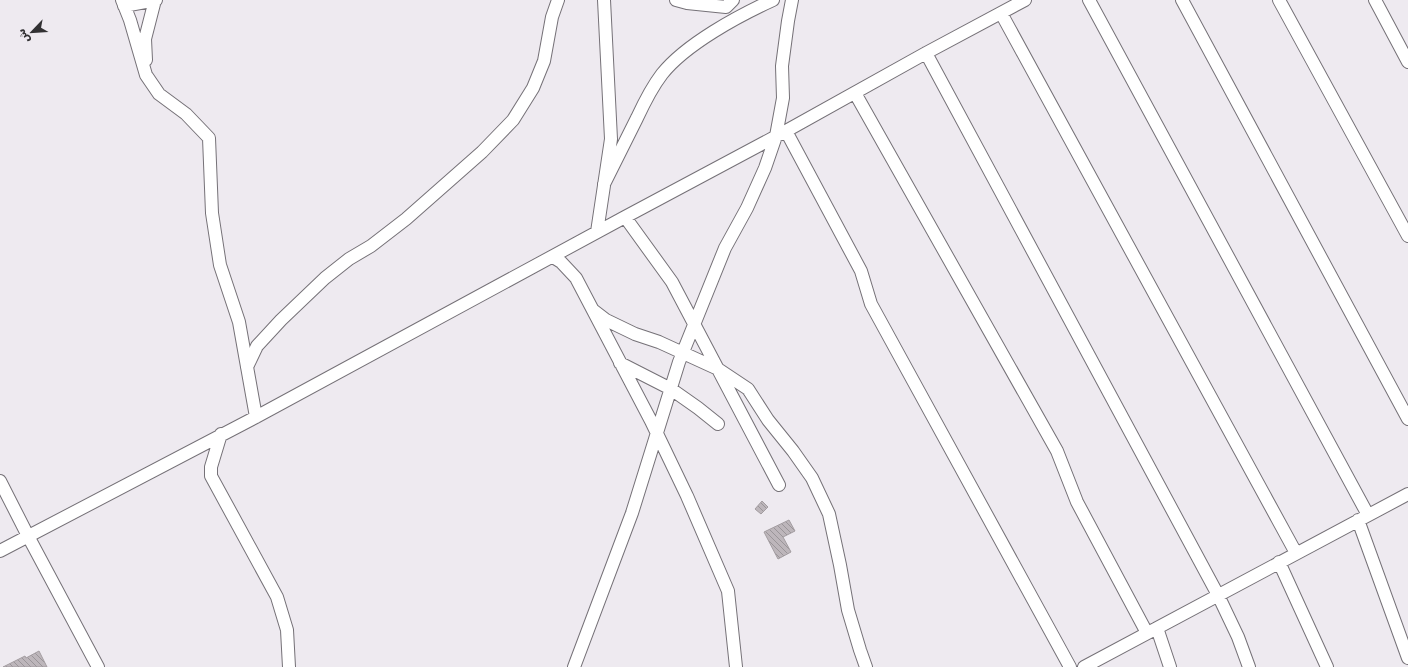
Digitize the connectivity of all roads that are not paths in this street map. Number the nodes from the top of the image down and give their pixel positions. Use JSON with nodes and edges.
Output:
{"nodes":[{"id":1,"x":156,"y":0,"type":"edge"},
{"id":2,"x":558,"y":0,"type":"edge"},
{"id":3,"x":604,"y":0,"type":"edge"},
{"id":4,"x":676,"y":0,"type":"edge"},
{"id":5,"x":733,"y":0,"type":"edge"},
{"id":6,"x":773,"y":0,"type":"edge"},
{"id":7,"x":792,"y":0,"type":"edge"},
{"id":8,"x":1025,"y":0,"type":"edge"},
{"id":9,"x":1089,"y":0,"type":"edge"},
{"id":10,"x":1182,"y":0,"type":"edge"},
{"id":11,"x":1278,"y":0,"type":"edge"},
{"id":12,"x":1375,"y":0,"type":"edge"},
{"id":13,"x":123,"y":3,"type":"edge"},
{"id":14,"x":1001,"y":13,"type":"junction"},
{"id":15,"x":926,"y":53,"type":"junction"},
{"id":16,"x":1408,"y":62,"type":"edge"},
{"id":17,"x":146,"y":75,"type":"junction"},
{"id":18,"x":855,"y":93,"type":"junction"},
{"id":19,"x":781,"y":134,"type":"junction"},
{"id":20,"x":604,"y":184,"type":"junction"},
{"id":21,"x":625,"y":217,"type":"junction"},
{"id":22,"x":597,"y":232,"type":"junction"},
{"id":23,"x":1408,"y":236,"type":"edge"},
{"id":24,"x":553,"y":257,"type":"junction"},
{"id":25,"x":593,"y":310,"type":"junction"},
{"id":26,"x":694,"y":324,"type":"junction"},
{"id":27,"x":683,"y":353,"type":"junction"},
{"id":28,"x":620,"y":363,"type":"junction"},
{"id":29,"x":247,"y":367,"type":"junction"},
{"id":30,"x":718,"y":370,"type":"junction"},
{"id":31,"x":671,"y":389,"type":"junction"},
{"id":32,"x":256,"y":417,"type":"junction"},
{"id":33,"x":1408,"y":419,"type":"edge"},
{"id":34,"x":718,"y":424,"type":"dead end"},
{"id":35,"x":221,"y":434,"type":"junction"},
{"id":36,"x":656,"y":435,"type":"junction"},
{"id":37,"x":0,"y":481,"type":"edge"},
{"id":38,"x":778,"y":486,"type":"dead end"},
{"id":39,"x":1408,"y":494,"type":"edge"},
{"id":40,"x":1363,"y":518,"type":"junction"},
{"id":41,"x":28,"y":536,"type":"junction"},
{"id":42,"x":0,"y":550,"type":"edge"},
{"id":43,"x":1296,"y":553,"type":"junction"},
{"id":44,"x":1280,"y":562,"type":"junction"},
{"id":45,"x":1218,"y":595,"type":"junction"},
{"id":46,"x":1152,"y":630,"type":"junction"},
{"id":47,"x":1408,"y":658,"type":"edge"},
{"id":48,"x":98,"y":667,"type":"edge"},
{"id":49,"x":289,"y":667,"type":"edge"},
{"id":50,"x":574,"y":667,"type":"edge"},
{"id":51,"x":736,"y":667,"type":"edge"},
{"id":52,"x":866,"y":667,"type":"edge"},
{"id":53,"x":1070,"y":667,"type":"edge"},
{"id":54,"x":1084,"y":667,"type":"edge"},
{"id":55,"x":1170,"y":667,"type":"edge"},
{"id":56,"x":1249,"y":667,"type":"edge"},
{"id":57,"x":1327,"y":667,"type":"edge"}],
"edges":[{"from":1,"to":13,"type":"street"},
{"from":1,"to":17,"type":"street"},
{"from":2,"to":29,"type":"street"},
{"from":3,"to":20,"type":"street"},
{"from":4,"to":5,"type":"street"},
{"from":6,"to":20,"type":"street"},
{"from":7,"to":19,"type":"street"},
{"from":8,"to":14,"type":"street"},
{"from":9,"to":40,"type":"street"},
{"from":10,"to":33,"type":"street"},
{"from":11,"to":23,"type":"street"},
{"from":12,"to":16,"type":"street"},
{"from":13,"to":17,"type":"street"},
{"from":14,"to":15,"type":"street"},
{"from":14,"to":43,"type":"street"},
{"from":15,"to":18,"type":"street"},
{"from":15,"to":45,"type":"street"},
{"from":17,"to":29,"type":"street"},
{"from":18,"to":19,"type":"street"},
{"from":18,"to":46,"type":"street"},
{"from":19,"to":21,"type":"street"},
{"from":19,"to":26,"type":"street"},
{"from":19,"to":53,"type":"street"},
{"from":20,"to":22,"type":"street"},
{"from":21,"to":22,"type":"street"},
{"from":21,"to":26,"type":"street"},
{"from":22,"to":24,"type":"street"},
{"from":24,"to":25,"type":"street"},
{"from":24,"to":32,"type":"street"},
{"from":25,"to":27,"type":"street"},
{"from":25,"to":28,"type":"street"},
{"from":26,"to":27,"type":"street"},
{"from":26,"to":30,"type":"street"},
{"from":27,"to":30,"type":"street"},
{"from":27,"to":31,"type":"street"},
{"from":28,"to":31,"type":"street"},
{"from":28,"to":36,"type":"street"},
{"from":29,"to":32,"type":"street"},
{"from":30,"to":38,"type":"street"},
{"from":30,"to":52,"type":"street"},
{"from":31,"to":34,"type":"street"},
{"from":31,"to":36,"type":"street"},
{"from":32,"to":35,"type":"street"},
{"from":35,"to":41,"type":"street"},
{"from":35,"to":49,"type":"street"},
{"from":36,"to":50,"type":"street"},
{"from":36,"to":51,"type":"street"},
{"from":37,"to":41,"type":"street"},
{"from":39,"to":40,"type":"street"},
{"from":40,"to":43,"type":"street"},
{"from":40,"to":47,"type":"street"},
{"from":41,"to":42,"type":"street"},
{"from":41,"to":48,"type":"street"},
{"from":43,"to":44,"type":"street"},
{"from":44,"to":45,"type":"street"},
{"from":44,"to":57,"type":"street"},
{"from":45,"to":46,"type":"street"},
{"from":45,"to":56,"type":"street"},
{"from":46,"to":54,"type":"street"},
{"from":46,"to":55,"type":"street"}]}
